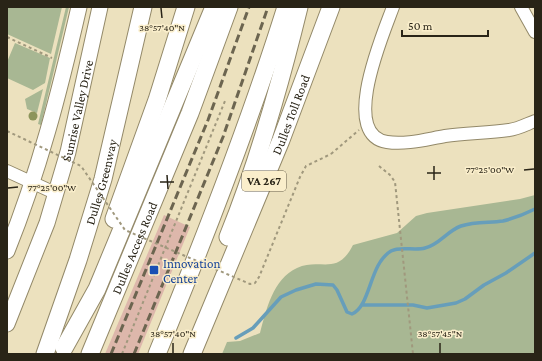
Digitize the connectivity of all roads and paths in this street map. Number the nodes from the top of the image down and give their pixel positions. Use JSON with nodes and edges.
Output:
{"nodes":[{"id":1,"x":79,"y":7,"type":"edge"},
{"id":2,"x":100,"y":7,"type":"edge"},
{"id":3,"x":143,"y":7,"type":"edge"},
{"id":4,"x":186,"y":7,"type":"edge"},
{"id":5,"x":214,"y":7,"type":"edge"},
{"id":6,"x":229,"y":7,"type":"edge"},
{"id":7,"x":286,"y":7,"type":"edge"},
{"id":8,"x":299,"y":7,"type":"edge"},
{"id":9,"x":331,"y":7,"type":"edge"},
{"id":10,"x":393,"y":7,"type":"edge"},
{"id":11,"x":521,"y":7,"type":"edge"},
{"id":12,"x":535,"y":32,"type":"edge"},
{"id":13,"x":7,"y":36,"type":"edge"},
{"id":14,"x":52,"y":58,"type":"dead end"},
{"id":15,"x":225,"y":101,"type":"dead end"},
{"id":16,"x":535,"y":121,"type":"edge"},
{"id":17,"x":367,"y":124,"type":"junction"},
{"id":18,"x":7,"y":131,"type":"edge"},
{"id":19,"x":379,"y":166,"type":"dead end"},
{"id":20,"x":7,"y":171,"type":"edge"},
{"id":21,"x":33,"y":183,"type":"junction"},
{"id":22,"x":56,"y":193,"type":"junction"},
{"id":23,"x":166,"y":249,"type":"junction"},
{"id":24,"x":7,"y":251,"type":"edge"},
{"id":25,"x":7,"y":324,"type":"edge"},
{"id":26,"x":63,"y":351,"type":"edge"},
{"id":27,"x":45,"y":354,"type":"edge"},
{"id":28,"x":90,"y":354,"type":"edge"},
{"id":29,"x":122,"y":354,"type":"edge"},
{"id":30,"x":157,"y":354,"type":"edge"},
{"id":31,"x":179,"y":354,"type":"edge"},
{"id":32,"x":192,"y":354,"type":"edge"},
{"id":33,"x":413,"y":354,"type":"edge"}],
"edges":[{"from":1,"to":21,"type":"main road","name":"Sunrise Valley Drive"},
{"from":2,"to":22,"type":"main road","name":"Sunrise Valley Drive"},
{"from":3,"to":27,"type":"highway","name":"Dulles Greenway"},
{"from":4,"to":26,"type":"highway"},
{"from":5,"to":26,"type":"highway"},
{"from":6,"to":28,"type":"highway","name":"Dulles Access Road"},
{"from":7,"to":30,"type":"highway"},
{"from":8,"to":31,"type":"highway"},
{"from":9,"to":32,"type":"highway","name":"Dulles Toll Road","number":"VA 267"},
{"from":10,"to":17,"type":"street"},
{"from":11,"to":12,"type":"street"},
{"from":13,"to":14,"type":"path"},
{"from":15,"to":23,"type":"path"},
{"from":16,"to":17,"type":"street"},
{"from":17,"to":23,"type":"path","bridge":true},
{"from":18,"to":23,"type":"path","bridge":true},
{"from":19,"to":33,"type":"path"},
{"from":20,"to":21,"type":"street"},
{"from":21,"to":22,"type":"street"},
{"from":21,"to":24,"type":"main road","name":"Sunrise Valley Drive"},
{"from":22,"to":25,"type":"main road","name":"Sunrise Valley Drive"},
{"from":23,"to":29,"type":"path"}]}
